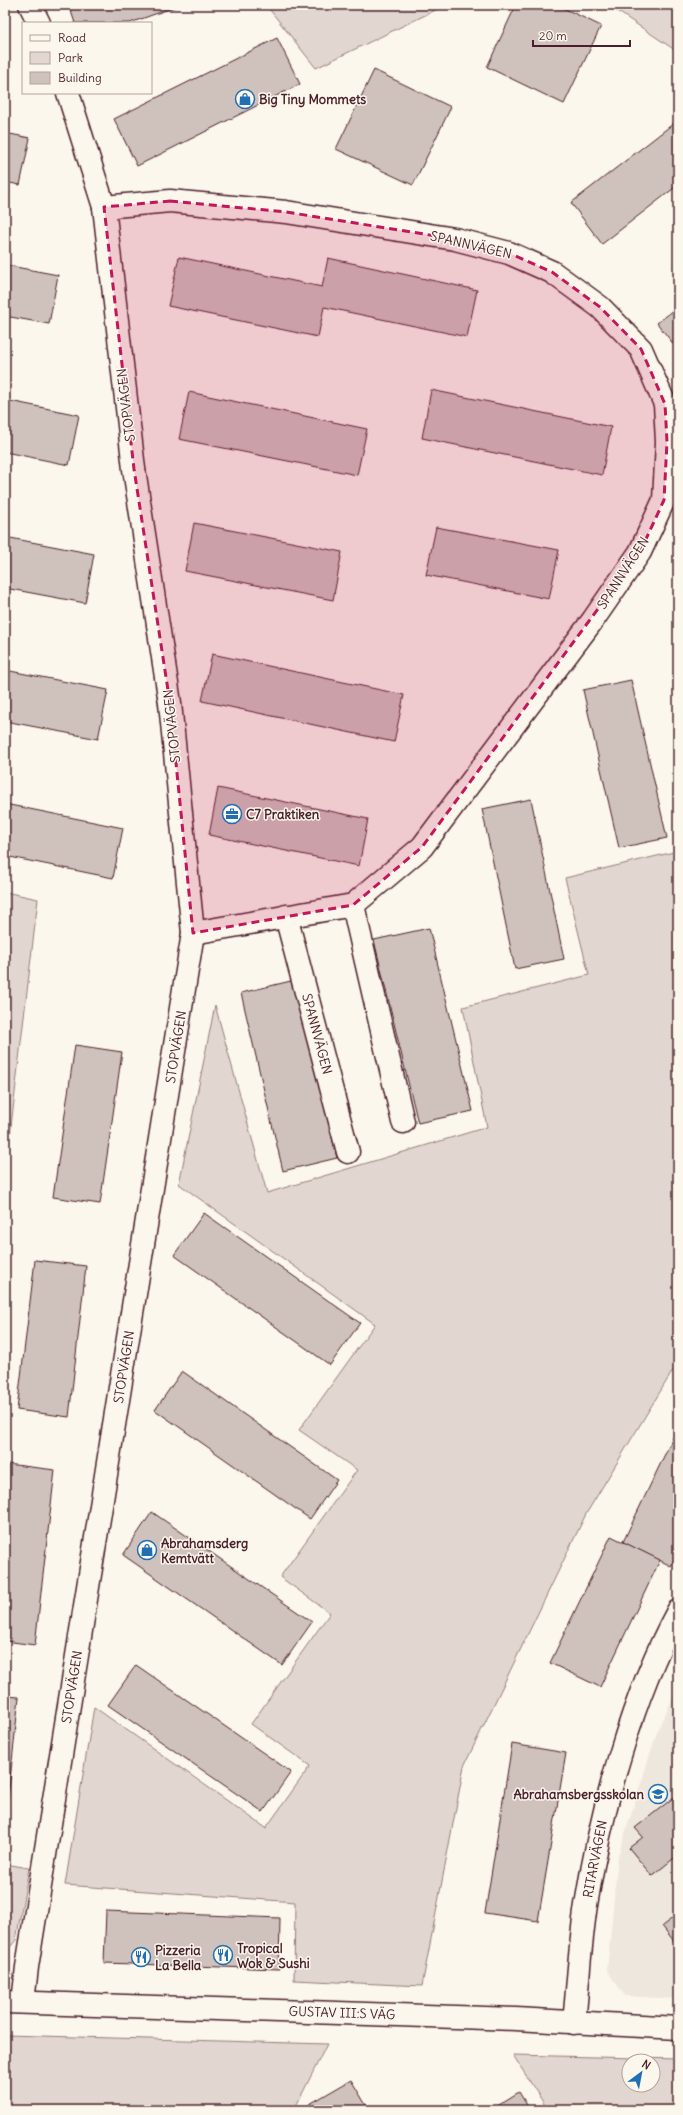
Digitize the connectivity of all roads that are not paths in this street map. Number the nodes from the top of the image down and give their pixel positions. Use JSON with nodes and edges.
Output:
{"nodes":[{"id":1,"x":30,"y":5,"type":"edge"},
{"id":2,"x":38,"y":22,"type":"edge"},
{"id":3,"x":68,"y":94,"type":"edge"},
{"id":4,"x":104,"y":206,"type":"junction"},
{"id":5,"x":671,"y":503,"type":"edge"},
{"id":6,"x":353,"y":905,"type":"junction"},
{"id":7,"x":286,"y":916,"type":"junction"},
{"id":8,"x":194,"y":932,"type":"junction"},
{"id":9,"x":403,"y":1122,"type":"dead end"},
{"id":10,"x":348,"y":1152,"type":"dead end"},
{"id":11,"x":678,"y":1611,"type":"edge"},
{"id":12,"x":14,"y":2002,"type":"edge"},
{"id":13,"x":574,"y":2023,"type":"junction"},
{"id":14,"x":678,"y":2028,"type":"edge"}],
"edges":[{"from":1,"to":2,"type":"street"},
{"from":3,"to":4,"type":"street","name":"STOPVÄGEN"},
{"from":4,"to":5,"type":"street","name":"SPANNVÄGEN"},
{"from":4,"to":8,"type":"street","name":"STOPVÄGEN"},
{"from":5,"to":6,"type":"street","name":"SPANNVÄGEN"},
{"from":6,"to":7,"type":"street"},
{"from":6,"to":9,"type":"street"},
{"from":7,"to":8,"type":"street"},
{"from":7,"to":10,"type":"street","name":"SPANNVÄGEN"},
{"from":8,"to":12,"type":"street","name":"STOPVÄGEN"},
{"from":11,"to":13,"type":"street","name":"RITARVÄGEN"},
{"from":12,"to":13,"type":"street","name":"GUSTAV III:S VÄG"},
{"from":13,"to":14,"type":"street","name":"GUSTAV III:S VÄG"}]}
